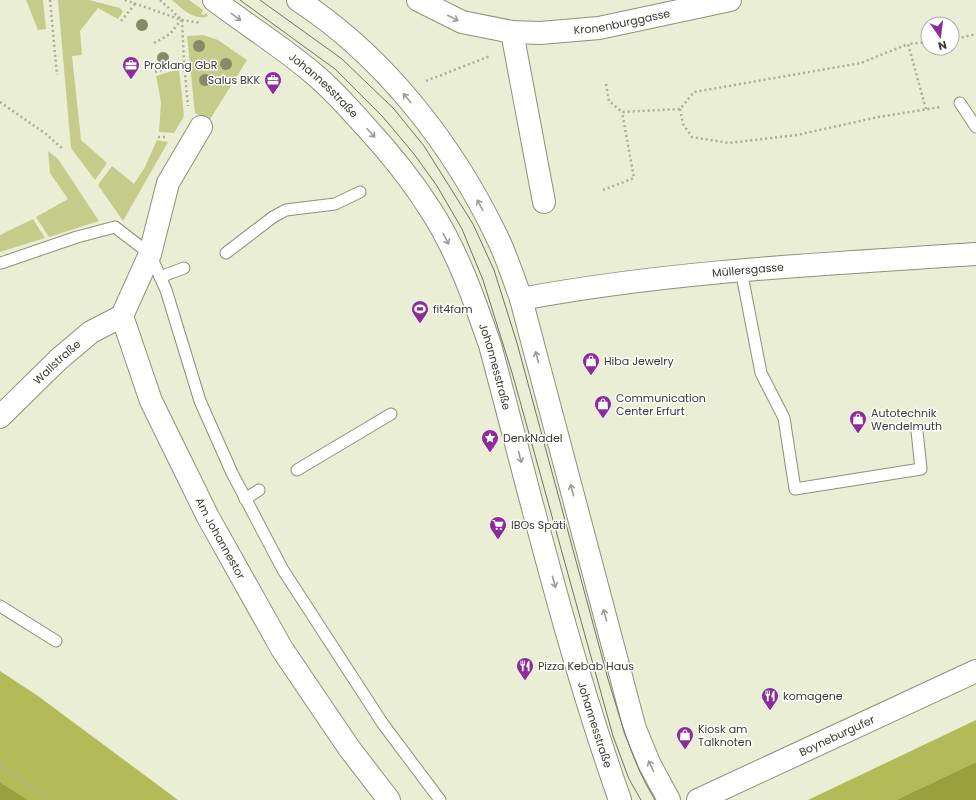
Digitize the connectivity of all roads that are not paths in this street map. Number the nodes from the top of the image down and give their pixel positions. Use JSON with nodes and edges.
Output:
{"nodes":[{"id":1,"x":214,"y":0,"type":"edge"},
{"id":2,"x":298,"y":0,"type":"edge"},
{"id":3,"x":418,"y":0,"type":"edge"},
{"id":4,"x":730,"y":0,"type":"edge"},
{"id":5,"x":674,"y":6,"type":"edge"},
{"id":6,"x":514,"y":40,"type":"junction"},
{"id":7,"x":960,"y":103,"type":"road end"},
{"id":8,"x":201,"y":127,"type":"dead end"},
{"id":9,"x":976,"y":127,"type":"edge"},
{"id":10,"x":360,"y":192,"type":"dead end"},
{"id":11,"x":544,"y":202,"type":"dead end"},
{"id":12,"x":226,"y":253,"type":"dead end"},
{"id":13,"x":150,"y":254,"type":"junction"},
{"id":14,"x":976,"y":254,"type":"edge"},
{"id":15,"x":1,"y":263,"type":"edge"},
{"id":16,"x":184,"y":268,"type":"dead end"},
{"id":17,"x":740,"y":270,"type":"junction"},
{"id":18,"x":160,"y":277,"type":"junction"},
{"id":19,"x":521,"y":298,"type":"junction"},
{"id":20,"x":122,"y":316,"type":"junction"},
{"id":21,"x":391,"y":414,"type":"dead end"},
{"id":22,"x":0,"y":417,"type":"edge"},
{"id":23,"x":917,"y":431,"type":"dead end"},
{"id":24,"x":297,"y":470,"type":"dead end"},
{"id":25,"x":259,"y":490,"type":"dead end"},
{"id":26,"x":245,"y":499,"type":"junction"},
{"id":27,"x":0,"y":606,"type":"edge"},
{"id":28,"x":56,"y":641,"type":"dead end"},
{"id":29,"x":976,"y":671,"type":"edge"},
{"id":30,"x":389,"y":800,"type":"edge"},
{"id":31,"x":440,"y":800,"type":"edge"},
{"id":32,"x":620,"y":800,"type":"edge"},
{"id":33,"x":669,"y":800,"type":"edge"},
{"id":34,"x":698,"y":800,"type":"edge"}],
"edges":[{"from":1,"to":32,"type":"street","name":"Johannesstraße","one_way":true},
{"from":19,"to":2,"type":"street","one_way":true},
{"from":3,"to":6,"type":"street","name":"Kronenburggasse","one_way":true},
{"from":4,"to":5,"type":"street","name":"Kronenburggasse"},
{"from":5,"to":6,"type":"street","name":"Kronenburggasse"},
{"from":6,"to":11,"type":"street"},
{"from":7,"to":9,"type":"lane"},
{"from":8,"to":13,"type":"street"},
{"from":10,"to":12,"type":"lane"},
{"from":13,"to":15,"type":"lane"},
{"from":13,"to":18,"type":"lane"},
{"from":13,"to":20,"type":"street"},
{"from":14,"to":17,"type":"street","name":"Müllersgasse"},
{"from":16,"to":18,"type":"lane"},
{"from":17,"to":19,"type":"street","name":"Müllersgasse"},
{"from":17,"to":23,"type":"lane"},
{"from":18,"to":26,"type":"lane"},
{"from":33,"to":19,"type":"street","one_way":true},
{"from":20,"to":22,"type":"street","name":"Wallstraße"},
{"from":20,"to":30,"type":"street","name":"Am Johannestor"},
{"from":21,"to":24,"type":"lane"},
{"from":25,"to":26,"type":"lane"},
{"from":26,"to":31,"type":"lane"},
{"from":27,"to":28,"type":"lane"},
{"from":29,"to":34,"type":"street","name":"Boyneburgufer"}]}
